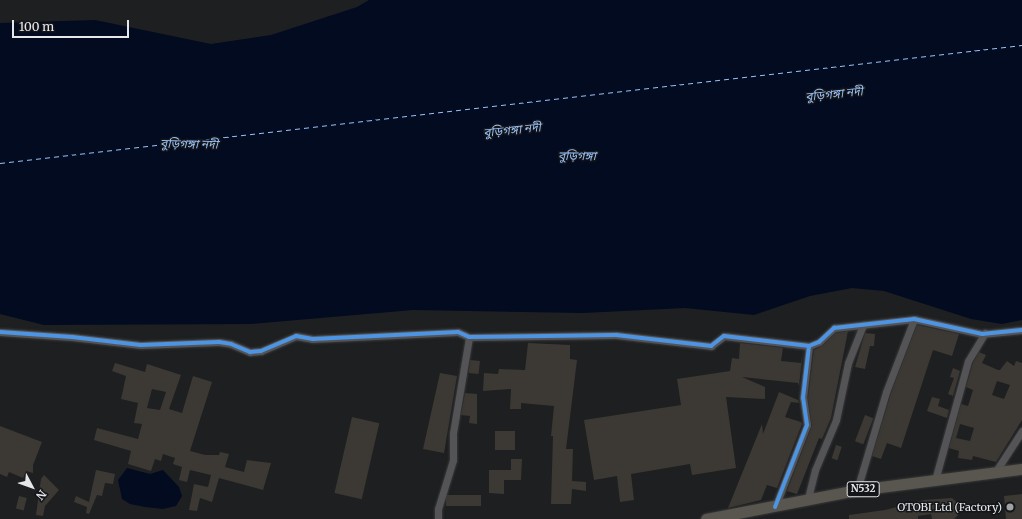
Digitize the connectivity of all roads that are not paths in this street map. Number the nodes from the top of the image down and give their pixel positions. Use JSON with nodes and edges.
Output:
{"nodes":[{"id":1,"x":914,"y":319,"type":"junction"},
{"id":2,"x":864,"y":325,"type":"junction"},
{"id":3,"x":1022,"y":330,"type":"edge"},
{"id":4,"x":0,"y":332,"type":"edge"},
{"id":5,"x":985,"y":333,"type":"junction"},
{"id":6,"x":469,"y":337,"type":"junction"},
{"id":7,"x":809,"y":346,"type":"junction"},
{"id":8,"x":1022,"y":430,"type":"edge"},
{"id":9,"x":1022,"y":469,"type":"edge"},
{"id":10,"x":996,"y":471,"type":"junction"},
{"id":11,"x":935,"y":480,"type":"junction"},
{"id":12,"x":857,"y":490,"type":"junction"},
{"id":13,"x":808,"y":498,"type":"junction"},
{"id":14,"x":775,"y":507,"type":"junction"},
{"id":15,"x":438,"y":519,"type":"edge"},
{"id":16,"x":706,"y":519,"type":"edge"}],
"edges":[{"from":1,"to":2,"type":"street"},
{"from":1,"to":5,"type":"street"},
{"from":1,"to":12,"type":"street"},
{"from":2,"to":7,"type":"street"},
{"from":2,"to":13,"type":"street"},
{"from":3,"to":5,"type":"street"},
{"from":4,"to":6,"type":"street"},
{"from":5,"to":11,"type":"street"},
{"from":6,"to":7,"type":"street"},
{"from":6,"to":15,"type":"street"},
{"from":7,"to":14,"type":"street"},
{"from":8,"to":10,"type":"street"},
{"from":9,"to":10,"type":"highway","number":"N532"},
{"from":10,"to":11,"type":"highway","number":"N532"},
{"from":11,"to":12,"type":"highway","number":"N532"},
{"from":12,"to":13,"type":"highway","number":"N532"},
{"from":13,"to":14,"type":"highway","number":"N532"},
{"from":14,"to":16,"type":"highway","number":"N532"}]}
